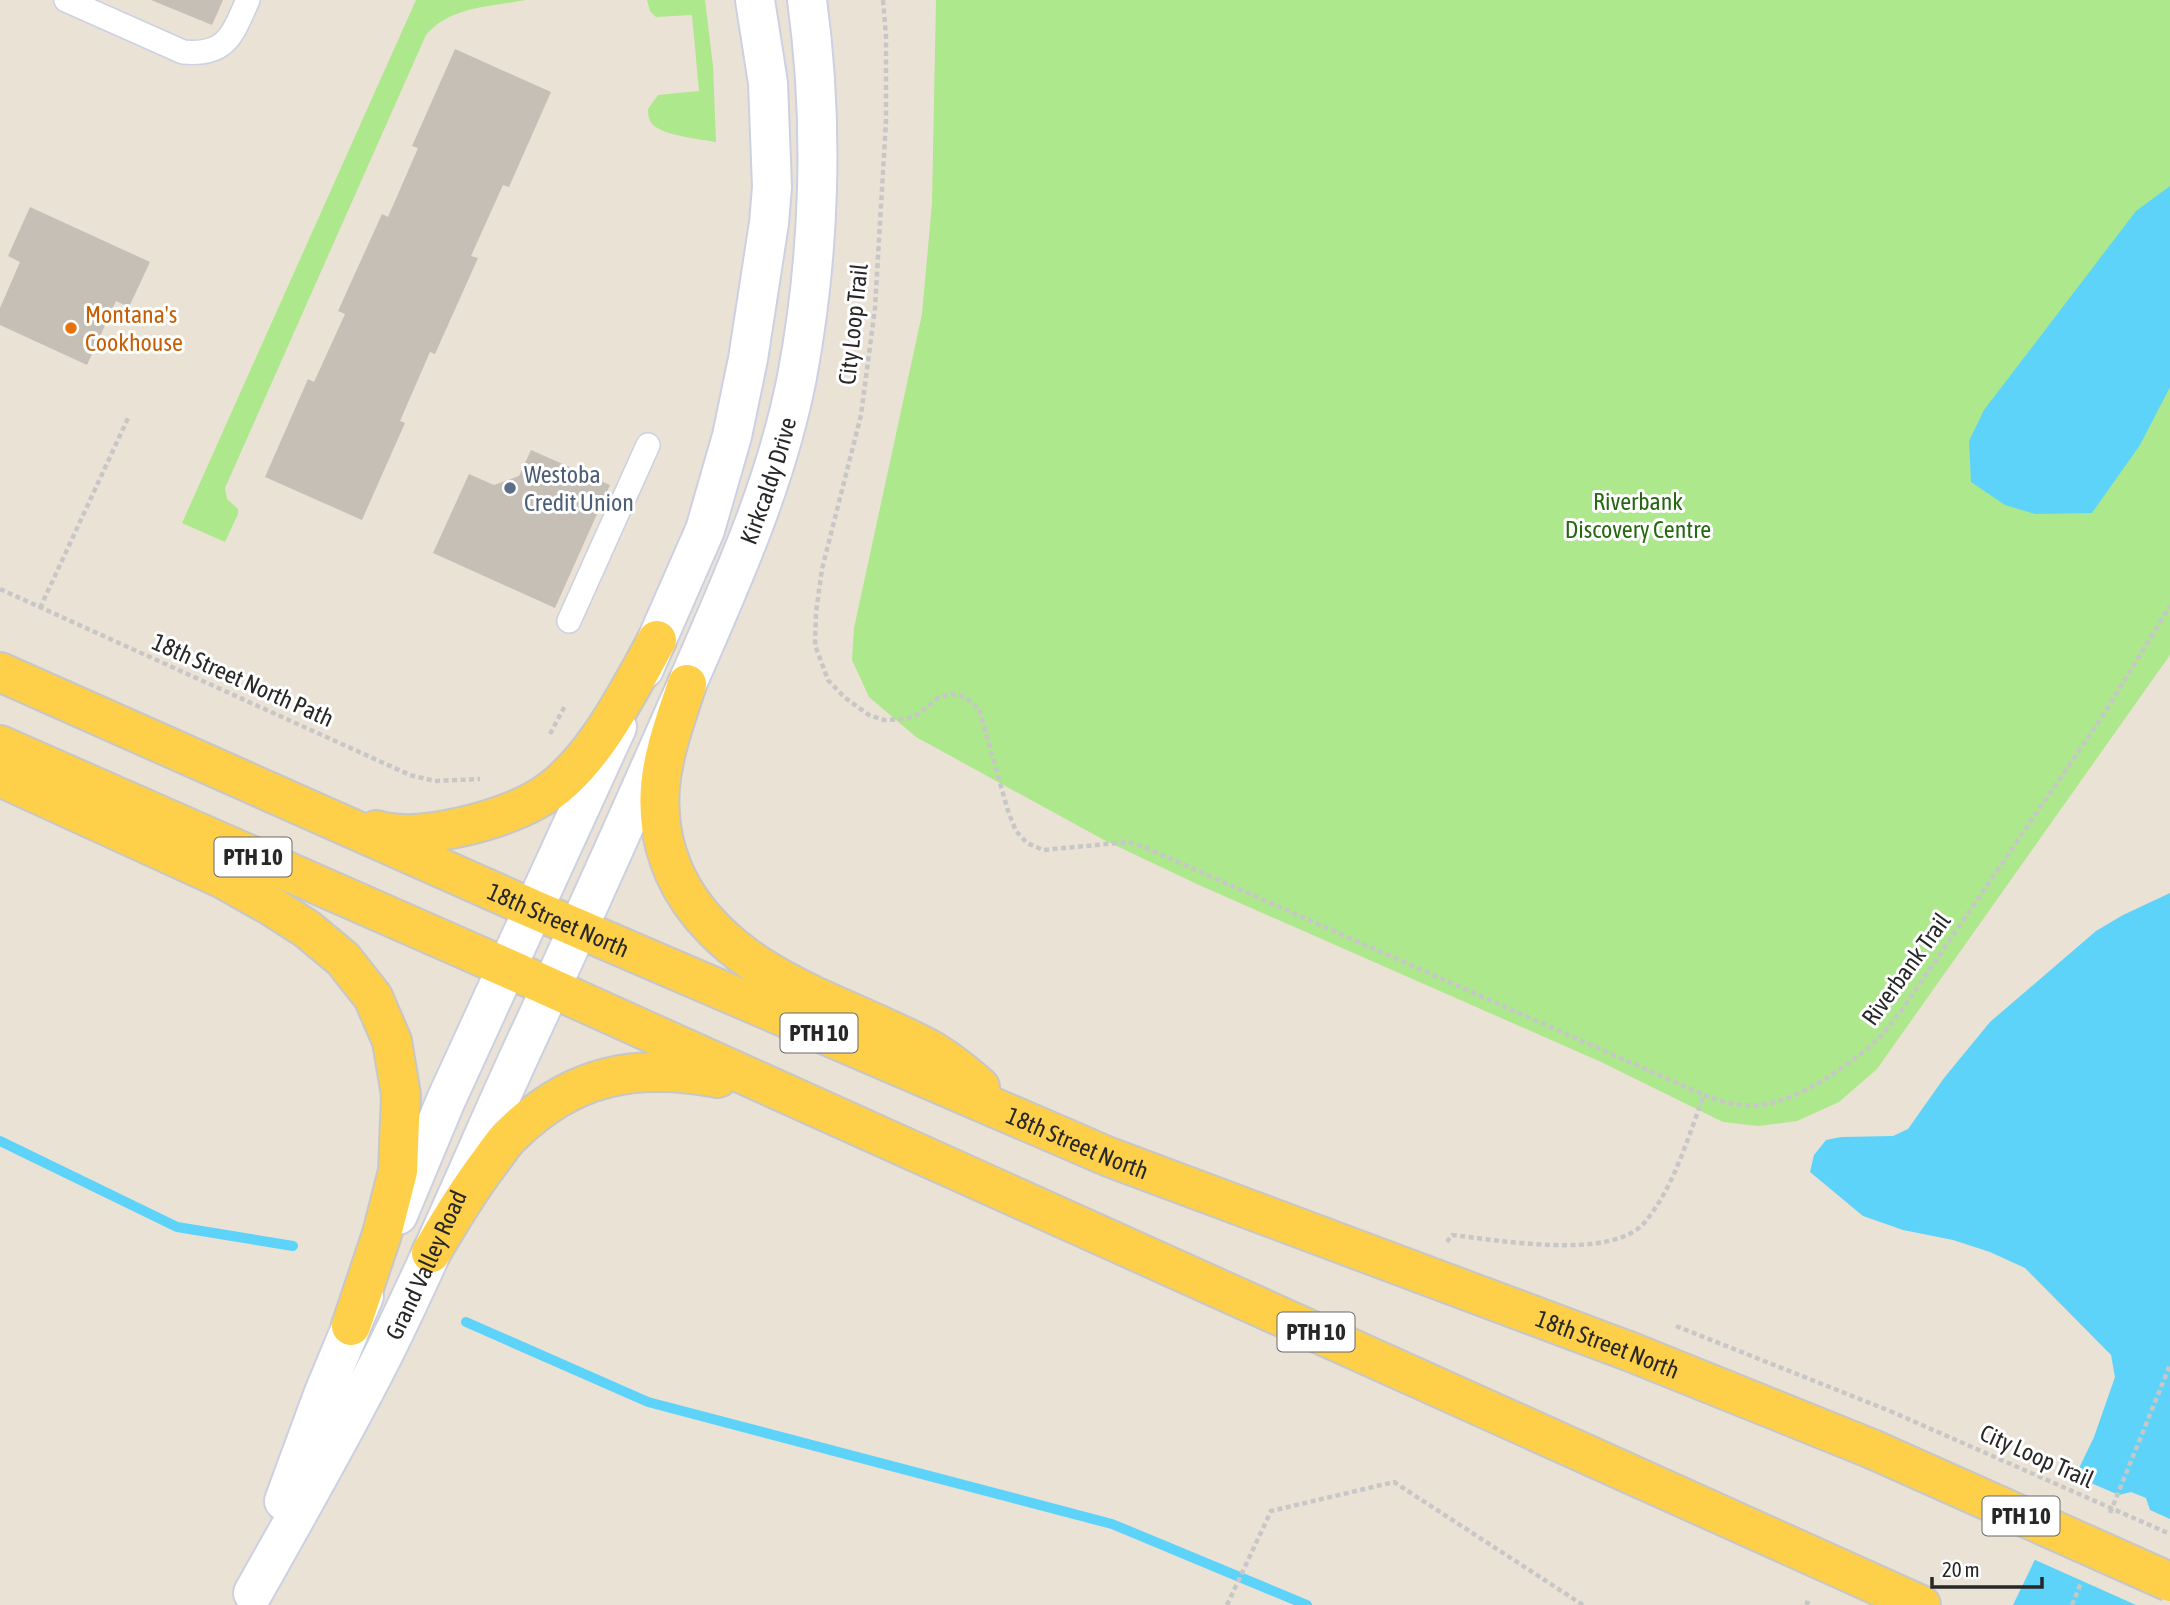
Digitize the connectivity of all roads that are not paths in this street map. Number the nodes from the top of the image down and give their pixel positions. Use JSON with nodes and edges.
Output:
{"nodes":[{"id":1,"x":66,"y":0,"type":"edge"},
{"id":2,"x":248,"y":0,"type":"edge"},
{"id":3,"x":755,"y":0,"type":"edge"},
{"id":4,"x":807,"y":0,"type":"edge"},
{"id":5,"x":820,"y":0,"type":"edge"},
{"id":6,"x":813,"y":45,"type":"junction"},
{"id":7,"x":648,"y":445,"type":"dead end"},
{"id":8,"x":569,"y":621,"type":"dead end"},
{"id":9,"x":657,"y":640,"type":"junction"},
{"id":10,"x":0,"y":672,"type":"edge"},
{"id":11,"x":687,"y":684,"type":"junction"},
{"id":12,"x":0,"y":745,"type":"edge"},
{"id":13,"x":0,"y":777,"type":"edge"},
{"id":14,"x":298,"y":805,"type":"junction"},
{"id":15,"x":534,"y":909,"type":"junction"},
{"id":16,"x":580,"y":929,"type":"junction"},
{"id":17,"x":506,"y":968,"type":"junction"},
{"id":18,"x":551,"y":990,"type":"junction"},
{"id":19,"x":808,"y":1104,"type":"junction"},
{"id":20,"x":1059,"y":1136,"type":"junction"},
{"id":21,"x":431,"y":1253,"type":"junction"},
{"id":22,"x":351,"y":1326,"type":"junction"},
{"id":23,"x":2170,"y":1582,"type":"edge"},
{"id":24,"x":250,"y":1599,"type":"edge"},
{"id":25,"x":1921,"y":1605,"type":"edge"}],
"edges":[{"from":1,"to":2,"type":"lane"},
{"from":3,"to":9,"type":"main road","name":"Kirkcaldy Drive"},
{"from":4,"to":6,"type":"main road","name":"Kirkcaldy Drive"},
{"from":5,"to":6,"type":"main road"},
{"from":6,"to":11,"type":"main road","name":"Kirkcaldy Drive"},
{"from":7,"to":8,"type":"lane"},
{"from":9,"to":14,"type":"main road"},
{"from":9,"to":15,"type":"main road","name":"Kirkcaldy Drive"},
{"from":10,"to":14,"type":"main road","name":"18th Street North","number":"PTH 10"},
{"from":11,"to":16,"type":"main road","name":"Kirkcaldy Drive"},
{"from":11,"to":20,"type":"main road"},
{"from":12,"to":17,"type":"main road","number":"PTH 10"},
{"from":13,"to":22,"type":"main road"},
{"from":14,"to":15,"type":"main road","name":"18th Street North","number":"PTH 10"},
{"from":15,"to":16,"type":"main road","name":"18th Street North","number":"PTH 10"},
{"from":15,"to":17,"type":"main road","name":"Grand Valley Road"},
{"from":16,"to":18,"type":"main road","name":"Grand Valley Road"},
{"from":16,"to":20,"type":"main road","name":"18th Street North","number":"PTH 10"},
{"from":17,"to":18,"type":"main road","number":"PTH 10"},
{"from":17,"to":22,"type":"main road","name":"Grand Valley Road"},
{"from":18,"to":19,"type":"main road","number":"PTH 10"},
{"from":18,"to":21,"type":"main road","name":"Grand Valley Road"},
{"from":19,"to":21,"type":"main road"},
{"from":19,"to":25,"type":"main road","number":"PTH 10"},
{"from":20,"to":23,"type":"main road","name":"18th Street North","number":"PTH 10","bridge":true},
{"from":21,"to":24,"type":"main road","name":"Grand Valley Road"},
{"from":22,"to":24,"type":"main road","name":"Grand Valley Road"}]}
